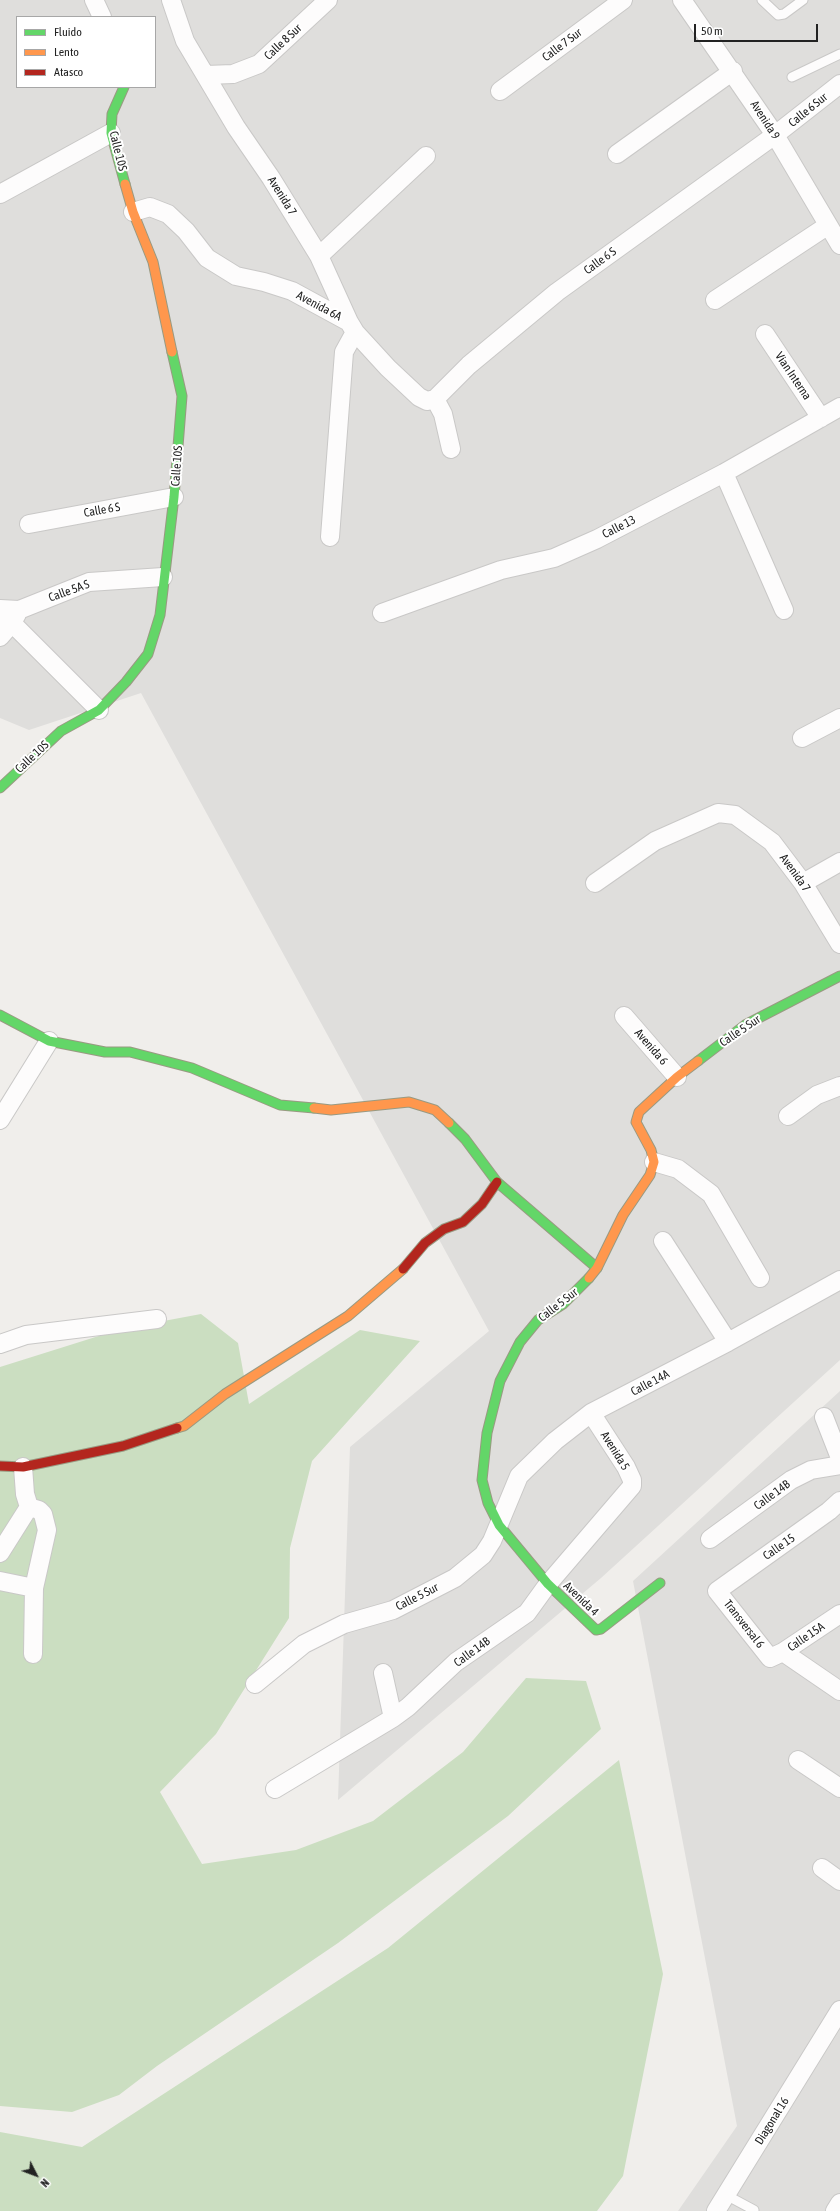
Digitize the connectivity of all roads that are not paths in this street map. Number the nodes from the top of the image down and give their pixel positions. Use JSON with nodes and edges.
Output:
{"nodes":[{"id":1,"x":94,"y":0,"type":"edge"},
{"id":2,"x":171,"y":0,"type":"edge"},
{"id":3,"x":328,"y":0,"type":"edge"},
{"id":4,"x":623,"y":0,"type":"edge"},
{"id":5,"x":682,"y":0,"type":"edge"},
{"id":6,"x":762,"y":0,"type":"edge"},
{"id":7,"x":803,"y":0,"type":"edge"},
{"id":8,"x":102,"y":16,"type":"edge"},
{"id":9,"x":840,"y":54,"type":"edge"},
{"id":10,"x":733,"y":71,"type":"junction"},
{"id":11,"x":206,"y":75,"type":"junction"},
{"id":12,"x":792,"y":77,"type":"dead end"},
{"id":13,"x":840,"y":84,"type":"edge"},
{"id":14,"x":124,"y":88,"type":"edge"},
{"id":15,"x":500,"y":91,"type":"dead end"},
{"id":16,"x":111,"y":133,"type":"junction"},
{"id":17,"x":776,"y":135,"type":"junction"},
{"id":18,"x":618,"y":154,"type":"dead end"},
{"id":19,"x":426,"y":156,"type":"dead end"},
{"id":20,"x":0,"y":194,"type":"edge"},
{"id":21,"x":133,"y":212,"type":"junction"},
{"id":22,"x":827,"y":226,"type":"junction"},
{"id":23,"x":840,"y":245,"type":"edge"},
{"id":24,"x":319,"y":256,"type":"junction"},
{"id":25,"x":715,"y":300,"type":"dead end"},
{"id":26,"x":352,"y":327,"type":"junction"},
{"id":27,"x":765,"y":334,"type":"dead end"},
{"id":28,"x":435,"y":399,"type":"junction"},
{"id":29,"x":839,"y":411,"type":"edge"},
{"id":30,"x":821,"y":418,"type":"junction"},
{"id":31,"x":451,"y":449,"type":"dead end"},
{"id":32,"x":724,"y":473,"type":"junction"},
{"id":33,"x":174,"y":497,"type":"junction"},
{"id":34,"x":29,"y":524,"type":"dead end"},
{"id":35,"x":330,"y":537,"type":"dead end"},
{"id":36,"x":163,"y":577,"type":"junction"},
{"id":37,"x":784,"y":610,"type":"dead end"},
{"id":38,"x":8,"y":613,"type":"edge"},
{"id":39,"x":382,"y":613,"type":"dead end"},
{"id":40,"x":0,"y":637,"type":"edge"},
{"id":41,"x":99,"y":710,"type":"junction"},
{"id":42,"x":840,"y":718,"type":"edge"},
{"id":43,"x":802,"y":738,"type":"dead end"},
{"id":44,"x":0,"y":788,"type":"edge"},
{"id":45,"x":840,"y":862,"type":"edge"},
{"id":46,"x":595,"y":883,"type":"dead end"},
{"id":47,"x":804,"y":883,"type":"junction"},
{"id":48,"x":840,"y":944,"type":"edge"},
{"id":49,"x":840,"y":976,"type":"edge"},
{"id":50,"x":0,"y":1015,"type":"edge"},
{"id":51,"x":624,"y":1016,"type":"dead end"},
{"id":52,"x":50,"y":1041,"type":"junction"},
{"id":53,"x":677,"y":1077,"type":"junction"},
{"id":54,"x":840,"y":1086,"type":"edge"},
{"id":55,"x":788,"y":1116,"type":"dead end"},
{"id":56,"x":0,"y":1120,"type":"edge"},
{"id":57,"x":654,"y":1162,"type":"junction"},
{"id":58,"x":497,"y":1182,"type":"junction"},
{"id":59,"x":663,"y":1241,"type":"dead end"},
{"id":60,"x":597,"y":1268,"type":"junction"},
{"id":61,"x":760,"y":1278,"type":"dead end"},
{"id":62,"x":840,"y":1280,"type":"edge"},
{"id":63,"x":157,"y":1319,"type":"dead end"},
{"id":64,"x":728,"y":1342,"type":"junction"},
{"id":65,"x":0,"y":1344,"type":"edge"},
{"id":66,"x":591,"y":1413,"type":"junction"},
{"id":67,"x":824,"y":1417,"type":"dead end"},
{"id":68,"x":840,"y":1458,"type":"edge"},
{"id":69,"x":840,"y":1465,"type":"edge"},
{"id":70,"x":0,"y":1466,"type":"edge"},
{"id":71,"x":23,"y":1467,"type":"junction"},
{"id":72,"x":629,"y":1491,"type":"joint"},
{"id":73,"x":840,"y":1501,"type":"edge"},
{"id":74,"x":29,"y":1507,"type":"junction"},
{"id":75,"x":499,"y":1525,"type":"junction"},
{"id":76,"x":710,"y":1539,"type":"dead end"},
{"id":77,"x":0,"y":1553,"type":"edge"},
{"id":78,"x":0,"y":1581,"type":"edge"},
{"id":79,"x":548,"y":1584,"type":"junction"},
{"id":80,"x":660,"y":1584,"type":"dead end"},
{"id":81,"x":34,"y":1588,"type":"junction"},
{"id":82,"x":717,"y":1591,"type":"joint"},
{"id":83,"x":840,"y":1614,"type":"edge"},
{"id":84,"x":33,"y":1654,"type":"dead end"},
{"id":85,"x":777,"y":1655,"type":"junction"},
{"id":86,"x":383,"y":1673,"type":"dead end"},
{"id":87,"x":255,"y":1684,"type":"dead end"},
{"id":88,"x":840,"y":1691,"type":"edge"},
{"id":89,"x":393,"y":1718,"type":"junction"},
{"id":90,"x":798,"y":1760,"type":"dead end"},
{"id":91,"x":840,"y":1788,"type":"edge"},
{"id":92,"x":275,"y":1789,"type":"dead end"},
{"id":93,"x":822,"y":1868,"type":"dead end"},
{"id":94,"x":840,"y":1881,"type":"edge"},
{"id":95,"x":840,"y":2010,"type":"edge"},
{"id":96,"x":726,"y":2195,"type":"junction"},
{"id":97,"x":840,"y":2203,"type":"edge"},
{"id":98,"x":754,"y":2210,"type":"edge"},
{"id":99,"x":716,"y":2211,"type":"edge"},
{"id":100,"x":834,"y":2211,"type":"edge"}],
"edges":[{"from":1,"to":8,"type":"street"},
{"from":2,"to":11,"type":"street"},
{"from":3,"to":11,"type":"street","name":"Calle 8 Sur"},
{"from":4,"to":15,"type":"street","name":"Calle 7 Sur"},
{"from":5,"to":10,"type":"street","name":"Avenida 9"},
{"from":6,"to":7,"type":"lane"},
{"from":9,"to":12,"type":"lane"},
{"from":10,"to":17,"type":"street","name":"Avenida 9"},
{"from":10,"to":18,"type":"street"},
{"from":11,"to":24,"type":"street","name":"Avenida 7"},
{"from":13,"to":17,"type":"street","name":"Calle 6 Sur"},
{"from":14,"to":16,"type":"street","name":"Calle 10S"},
{"from":16,"to":20,"type":"street"},
{"from":16,"to":21,"type":"street","name":"Calle 10S"},
{"from":17,"to":22,"type":"street","name":"Avenida 9"},
{"from":17,"to":28,"type":"street","name":"Calle 6 S"},
{"from":19,"to":24,"type":"street"},
{"from":21,"to":26,"type":"street","name":"Avenida 6A"},
{"from":21,"to":33,"type":"street","name":"Calle 10S"},
{"from":22,"to":23,"type":"street","name":"Avenida 9"},
{"from":22,"to":25,"type":"street"},
{"from":24,"to":26,"type":"street","name":"Avenida 7"},
{"from":26,"to":28,"type":"street","name":"Avenida 6A"},
{"from":26,"to":35,"type":"street"},
{"from":27,"to":30,"type":"street","name":"Vian Interna"},
{"from":28,"to":31,"type":"street"},
{"from":29,"to":30,"type":"street","name":"Calle 13"},
{"from":30,"to":32,"type":"street","name":"Calle 13"},
{"from":32,"to":37,"type":"street"},
{"from":32,"to":39,"type":"street","name":"Calle 13"},
{"from":33,"to":34,"type":"street","name":"Calle 6 S"},
{"from":33,"to":36,"type":"street","name":"Calle 10S"},
{"from":36,"to":38,"type":"street","name":"Calle 5A S"},
{"from":36,"to":41,"type":"street","name":"Calle 10S"},
{"from":38,"to":40,"type":"street"},
{"from":38,"to":41,"type":"street"},
{"from":41,"to":44,"type":"street","name":"Calle 10S"},
{"from":42,"to":43,"type":"street"},
{"from":45,"to":47,"type":"street"},
{"from":46,"to":47,"type":"street","name":"Avenida 7"},
{"from":47,"to":48,"type":"street","name":"Avenida 7"},
{"from":49,"to":53,"type":"street","name":"Calle 5 Sur"},
{"from":50,"to":52,"type":"street"},
{"from":51,"to":53,"type":"street","name":"Avenida 6"},
{"from":52,"to":56,"type":"street"},
{"from":52,"to":58,"type":"street"},
{"from":53,"to":57,"type":"street","name":"Calle 5 Sur"},
{"from":54,"to":55,"type":"street"},
{"from":57,"to":60,"type":"street","name":"Calle 5 Sur"},
{"from":57,"to":61,"type":"street"},
{"from":58,"to":60,"type":"street"},
{"from":58,"to":71,"type":"street"},
{"from":59,"to":64,"type":"street"},
{"from":60,"to":75,"type":"street","name":"Calle 5 Sur"},
{"from":62,"to":64,"type":"street","name":"Calle 14A"},
{"from":63,"to":65,"type":"street"},
{"from":64,"to":66,"type":"street","name":"Calle 14A"},
{"from":66,"to":72,"type":"street","name":"Avenida 5"},
{"from":66,"to":75,"type":"street","name":"Calle 14A"},
{"from":67,"to":68,"type":"street"},
{"from":69,"to":76,"type":"street","name":"Calle 14B"},
{"from":70,"to":71,"type":"street"},
{"from":71,"to":74,"type":"street"},
{"from":72,"to":79,"type":"street","name":"Calle 14B"},
{"from":73,"to":82,"type":"street","name":"Calle 15"},
{"from":74,"to":77,"type":"street"},
{"from":74,"to":81,"type":"street"},
{"from":75,"to":79,"type":"street","name":"Avenida 4"},
{"from":75,"to":87,"type":"street","name":"Calle 5 Sur"},
{"from":78,"to":81,"type":"street"},
{"from":79,"to":80,"type":"street","name":"Avenida 4"},
{"from":79,"to":89,"type":"street","name":"Calle 14B"},
{"from":81,"to":84,"type":"street"},
{"from":82,"to":85,"type":"street","name":"Transversal 6"},
{"from":83,"to":85,"type":"street","name":"Calle 15A"},
{"from":85,"to":88,"type":"street","name":"Transversal 6"},
{"from":86,"to":89,"type":"street"},
{"from":89,"to":92,"type":"street","name":"Calle 14B"},
{"from":90,"to":91,"type":"street"},
{"from":93,"to":94,"type":"street"},
{"from":95,"to":96,"type":"street","name":"Diagonal 16"},
{"from":96,"to":98,"type":"lane"},
{"from":96,"to":99,"type":"street","name":"Diagonal 16"},
{"from":97,"to":100,"type":"street"}]}
